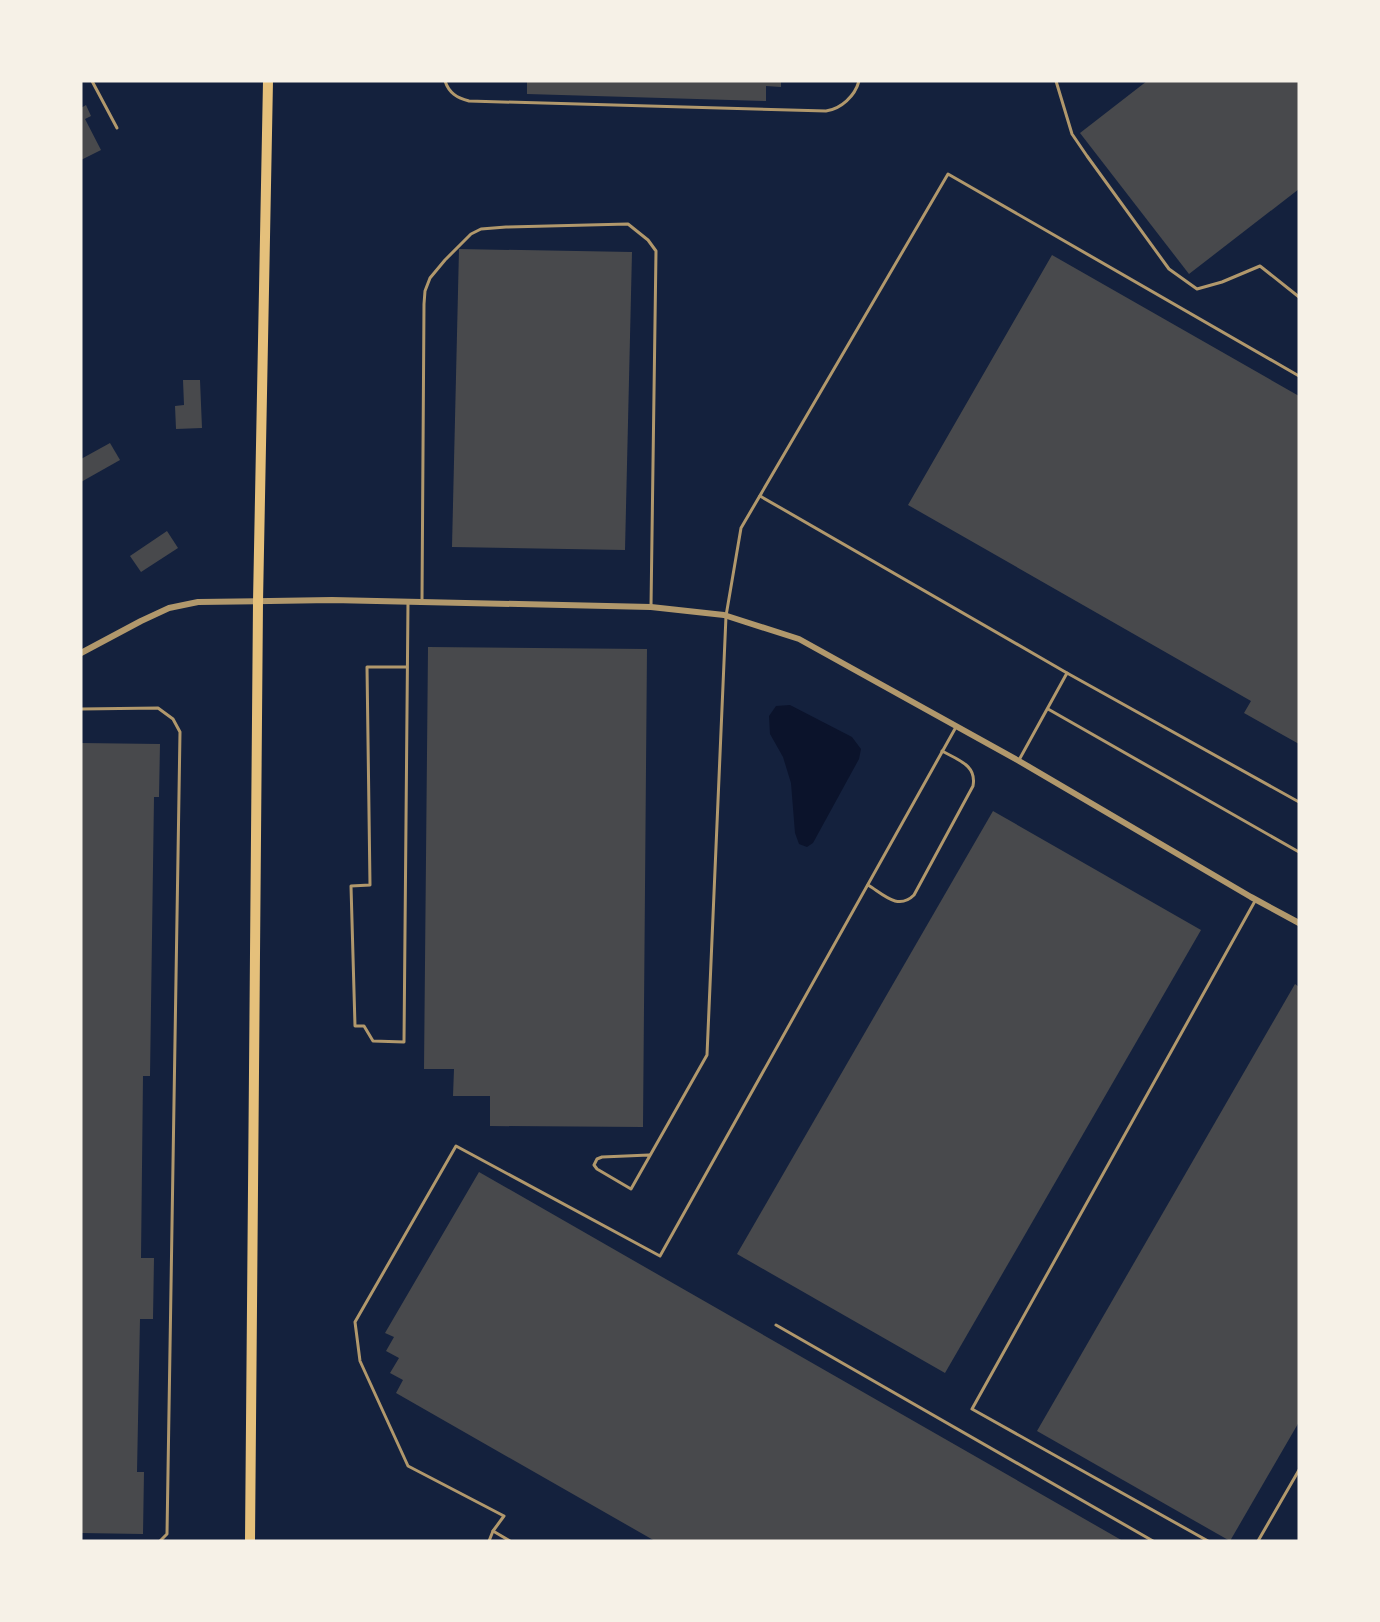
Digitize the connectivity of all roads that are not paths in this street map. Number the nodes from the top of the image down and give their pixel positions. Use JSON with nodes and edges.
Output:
{"nodes":[{"id":1,"x":92,"y":81,"type":"edge"},
{"id":2,"x":268,"y":81,"type":"edge"},
{"id":3,"x":445,"y":81,"type":"edge"},
{"id":4,"x":859,"y":81,"type":"edge"},
{"id":5,"x":1056,"y":81,"type":"edge"},
{"id":6,"x":117,"y":128,"type":"dead end"},
{"id":7,"x":1299,"y":297,"type":"edge"},
{"id":8,"x":1299,"y":376,"type":"edge"},
{"id":9,"x":759,"y":496,"type":"junction"},
{"id":10,"x":258,"y":602,"type":"junction"},
{"id":11,"x":408,"y":602,"type":"junction"},
{"id":12,"x":422,"y":602,"type":"junction"},
{"id":13,"x":651,"y":608,"type":"junction"},
{"id":14,"x":726,"y":616,"type":"junction"},
{"id":15,"x":81,"y":654,"type":"edge"},
{"id":16,"x":407,"y":667,"type":"junction"},
{"id":17,"x":1067,"y":673,"type":"junction"},
{"id":18,"x":81,"y":709,"type":"edge"},
{"id":19,"x":1048,"y":709,"type":"junction"},
{"id":20,"x":956,"y":727,"type":"junction"},
{"id":21,"x":942,"y":751,"type":"junction"},
{"id":22,"x":1019,"y":761,"type":"junction"},
{"id":23,"x":1299,"y":802,"type":"edge"},
{"id":24,"x":1299,"y":852,"type":"edge"},
{"id":25,"x":868,"y":885,"type":"junction"},
{"id":26,"x":1256,"y":900,"type":"junction"},
{"id":27,"x":1299,"y":923,"type":"edge"},
{"id":28,"x":649,"y":1155,"type":"junction"},
{"id":29,"x":776,"y":1325,"type":"dead end"},
{"id":30,"x":1299,"y":1470,"type":"edge"},
{"id":31,"x":493,"y":1531,"type":"junction"},
{"id":32,"x":160,"y":1541,"type":"edge"},
{"id":33,"x":250,"y":1541,"type":"edge"},
{"id":34,"x":489,"y":1541,"type":"edge"},
{"id":35,"x":510,"y":1541,"type":"edge"},
{"id":36,"x":1153,"y":1541,"type":"edge"},
{"id":37,"x":1208,"y":1541,"type":"edge"},
{"id":38,"x":1258,"y":1541,"type":"edge"}],
"edges":[{"from":1,"to":6,"type":"lane"},
{"from":2,"to":10,"type":"main road"},
{"from":3,"to":4,"type":"lane"},
{"from":5,"to":7,"type":"lane"},
{"from":8,"to":9,"type":"lane"},
{"from":9,"to":14,"type":"lane"},
{"from":9,"to":17,"type":"lane"},
{"from":10,"to":11,"type":"street"},
{"from":10,"to":15,"type":"street"},
{"from":10,"to":33,"type":"main road"},
{"from":11,"to":12,"type":"street"},
{"from":11,"to":16,"type":"lane"},
{"from":12,"to":13,"type":"street"},
{"from":12,"to":13,"type":"lane"},
{"from":13,"to":14,"type":"street"},
{"from":14,"to":20,"type":"street"},
{"from":14,"to":28,"type":"lane"},
{"from":16,"to":16,"type":"lane"},
{"from":17,"to":19,"type":"lane"},
{"from":17,"to":23,"type":"lane"},
{"from":18,"to":32,"type":"lane"},
{"from":19,"to":22,"type":"lane"},
{"from":19,"to":24,"type":"lane"},
{"from":20,"to":21,"type":"lane"},
{"from":20,"to":22,"type":"street"},
{"from":21,"to":25,"type":"lane"},
{"from":21,"to":25,"type":"lane"},
{"from":22,"to":26,"type":"street"},
{"from":25,"to":31,"type":"lane"},
{"from":26,"to":27,"type":"street"},
{"from":26,"to":37,"type":"lane"},
{"from":28,"to":28,"type":"lane"},
{"from":29,"to":36,"type":"lane"},
{"from":30,"to":38,"type":"lane"},
{"from":31,"to":34,"type":"lane"},
{"from":31,"to":35,"type":"lane"}]}
